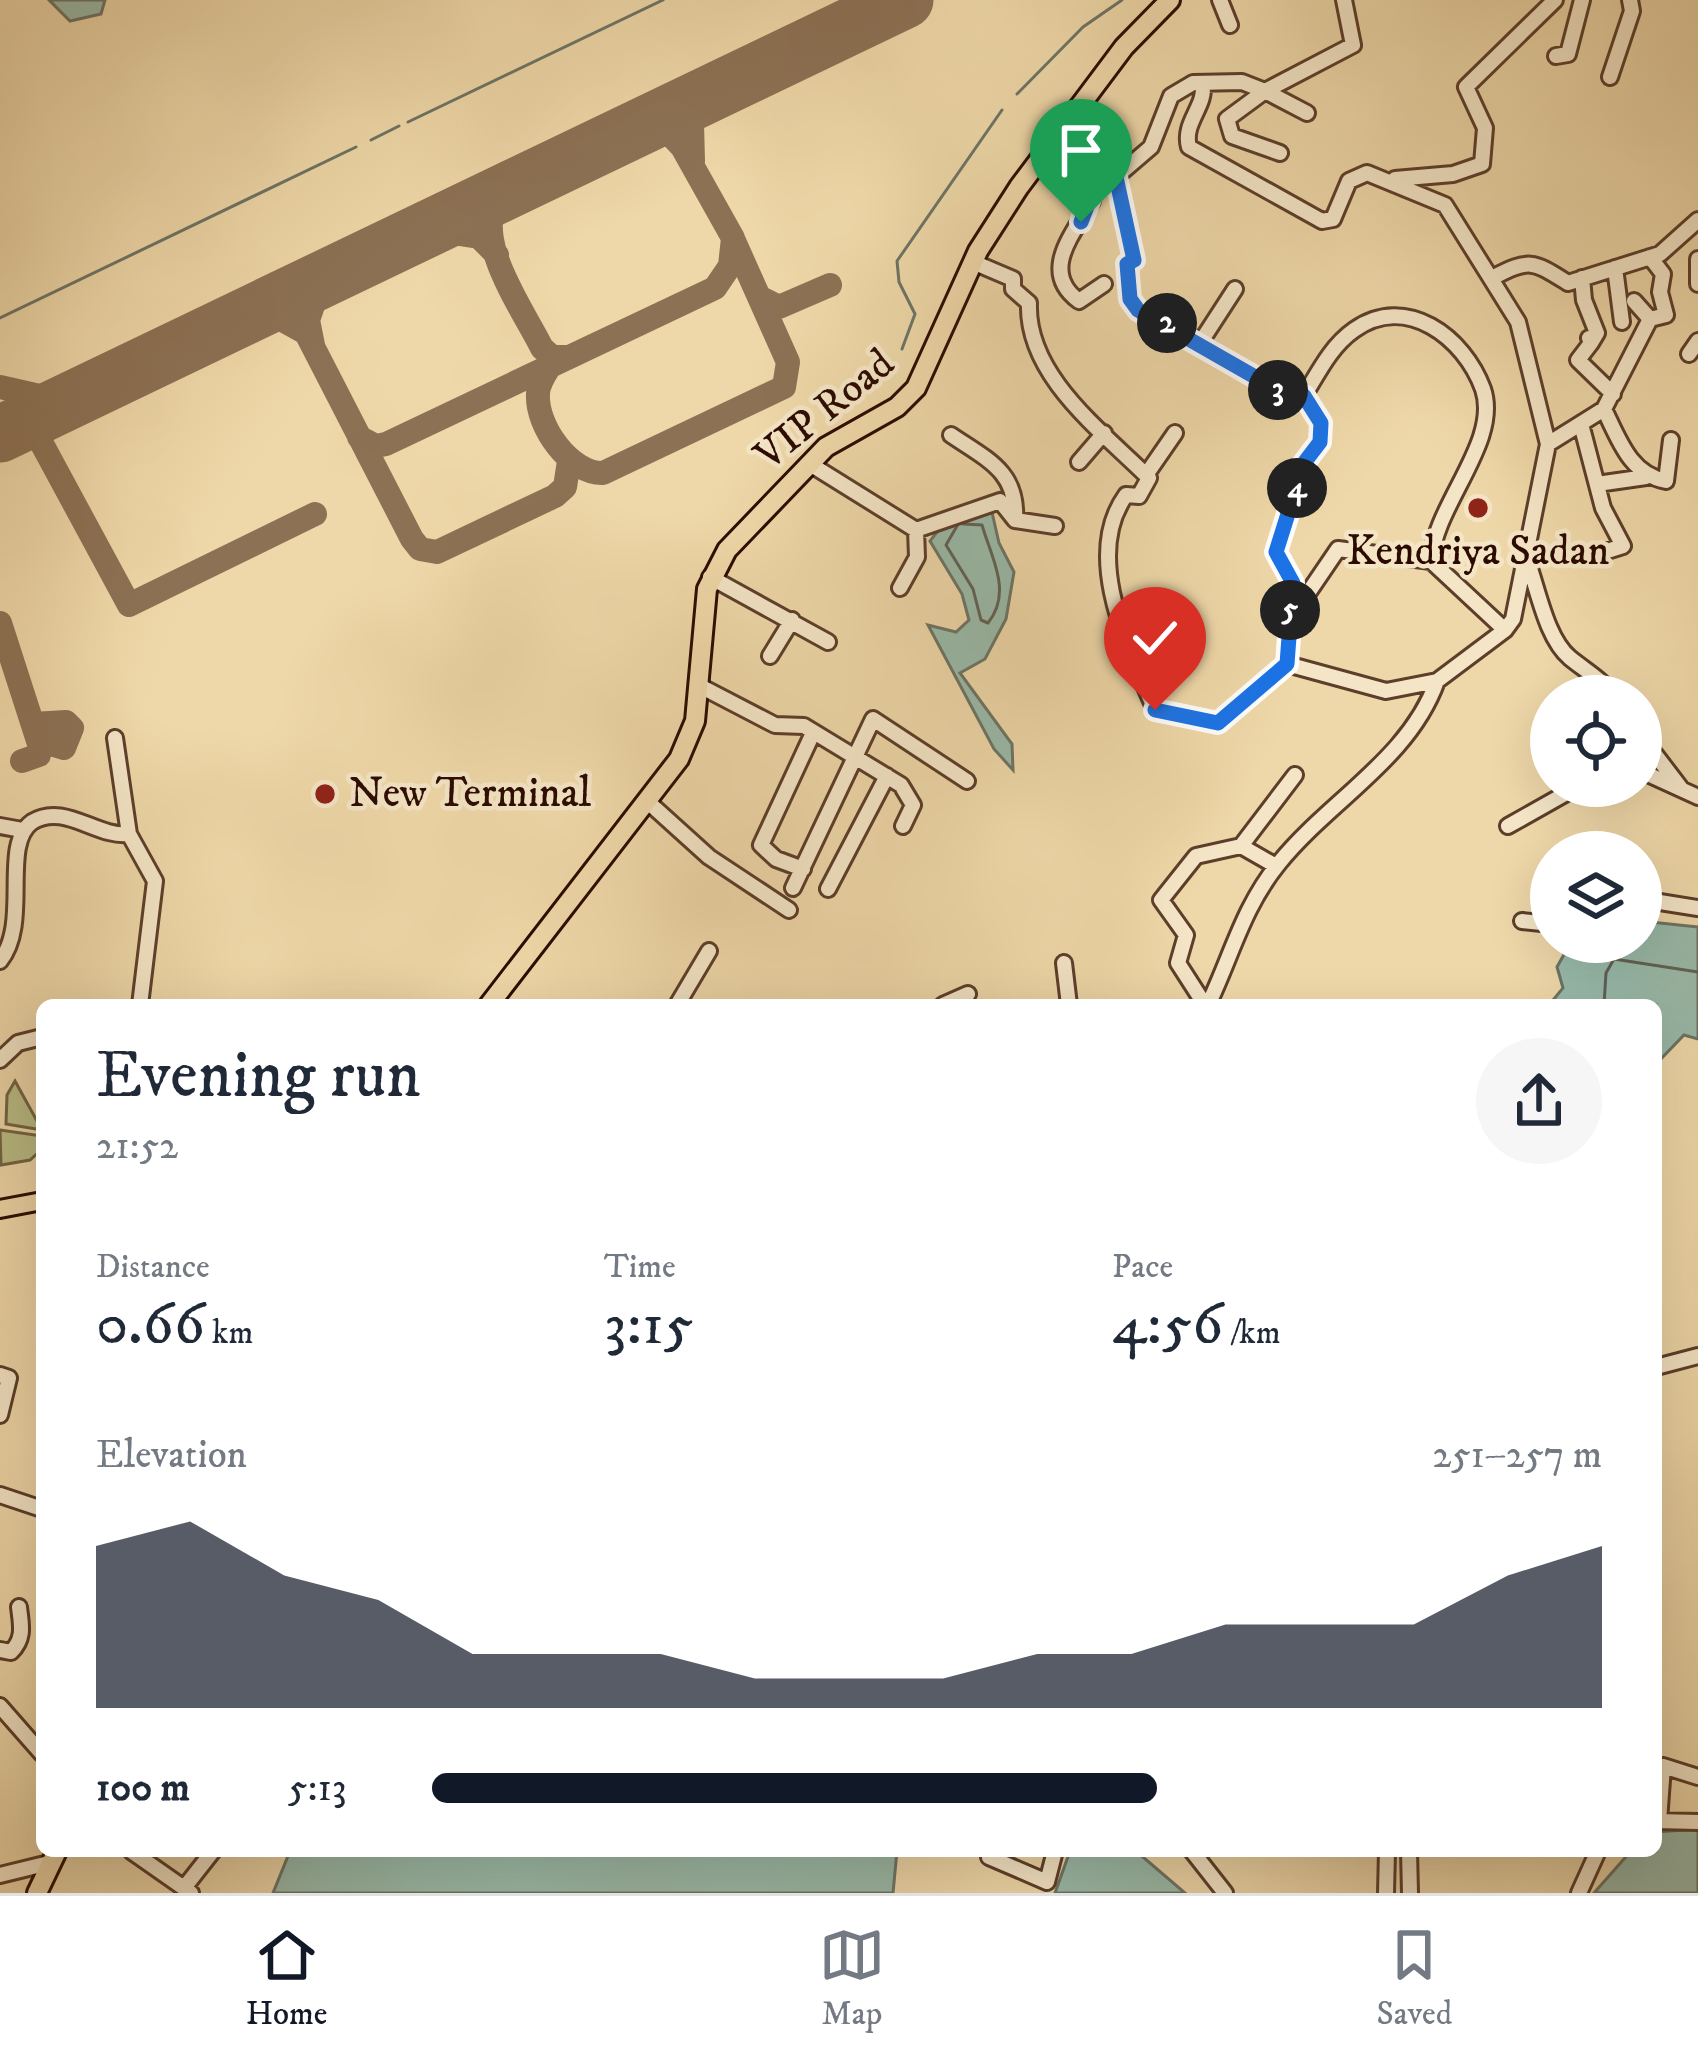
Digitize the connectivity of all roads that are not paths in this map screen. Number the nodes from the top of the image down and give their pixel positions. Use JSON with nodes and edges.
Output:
{"nodes":[{"id":1,"x":1170,"y":0,"type":"edge"},
{"id":2,"x":1220,"y":0,"type":"edge"},
{"id":3,"x":1344,"y":0,"type":"edge"},
{"id":4,"x":1555,"y":0,"type":"edge"},
{"id":5,"x":1582,"y":0,"type":"edge"},
{"id":6,"x":1630,"y":0,"type":"edge"},
{"id":7,"x":1230,"y":26,"type":"dead end"},
{"id":8,"x":1556,"y":56,"type":"dead end"},
{"id":9,"x":1610,"y":77,"type":"dead end"},
{"id":10,"x":1202,"y":83,"type":"junction"},
{"id":11,"x":1265,"y":91,"type":"junction"},
{"id":12,"x":1307,"y":113,"type":"dead end"},
{"id":13,"x":1051,"y":146,"type":"junction"},
{"id":14,"x":1280,"y":152,"type":"dead end"},
{"id":15,"x":1087,"y":172,"type":"junction"},
{"id":16,"x":1116,"y":177,"type":"junction"},
{"id":17,"x":1391,"y":180,"type":"junction"},
{"id":18,"x":1698,"y":220,"type":"edge"},
{"id":19,"x":1691,"y":235,"type":"edge"},
{"id":20,"x":1650,"y":257,"type":"junction"},
{"id":21,"x":1698,"y":259,"type":"edge"},
{"id":22,"x":973,"y":262,"type":"junction"},
{"id":23,"x":1615,"y":268,"type":"junction"},
{"id":24,"x":1492,"y":278,"type":"junction"},
{"id":25,"x":1582,"y":278,"type":"junction"},
{"id":26,"x":1105,"y":284,"type":"dead end"},
{"id":27,"x":1698,"y":284,"type":"edge"},
{"id":28,"x":1235,"y":289,"type":"dead end"},
{"id":29,"x":1634,"y":301,"type":"dead end"},
{"id":30,"x":1650,"y":319,"type":"junction"},
{"id":31,"x":1622,"y":322,"type":"dead end"},
{"id":32,"x":1200,"y":343,"type":"junction"},
{"id":33,"x":1613,"y":394,"type":"junction"},
{"id":34,"x":1304,"y":396,"type":"junction"},
{"id":35,"x":1604,"y":409,"type":"junction"},
{"id":36,"x":1581,"y":424,"type":"junction"},
{"id":37,"x":1104,"y":433,"type":"junction"},
{"id":38,"x":1175,"y":433,"type":"dead end"},
{"id":39,"x":951,"y":435,"type":"dead end"},
{"id":40,"x":1671,"y":440,"type":"dead end"},
{"id":41,"x":1548,"y":444,"type":"junction"},
{"id":42,"x":1079,"y":462,"type":"dead end"},
{"id":43,"x":810,"y":464,"type":"junction"},
{"id":44,"x":1146,"y":475,"type":"junction"},
{"id":45,"x":1646,"y":477,"type":"junction"},
{"id":46,"x":1597,"y":484,"type":"junction"},
{"id":47,"x":1015,"y":520,"type":"junction"},
{"id":48,"x":1055,"y":526,"type":"dead end"},
{"id":49,"x":916,"y":530,"type":"junction"},
{"id":50,"x":1604,"y":552,"type":"dead end"},
{"id":51,"x":1526,"y":555,"type":"junction"},
{"id":52,"x":1431,"y":561,"type":"junction"},
{"id":53,"x":710,"y":578,"type":"junction"},
{"id":54,"x":900,"y":588,"type":"dead end"},
{"id":55,"x":792,"y":620,"type":"junction"},
{"id":56,"x":1289,"y":621,"type":"junction"},
{"id":57,"x":1505,"y":630,"type":"junction"},
{"id":58,"x":828,"y":642,"type":"dead end"},
{"id":59,"x":770,"y":656,"type":"dead end"},
{"id":60,"x":1287,"y":664,"type":"junction"},
{"id":61,"x":1594,"y":675,"type":"edge"},
{"id":62,"x":1437,"y":681,"type":"junction"},
{"id":63,"x":698,"y":685,"type":"junction"},
{"id":64,"x":813,"y":733,"type":"junction"},
{"id":65,"x":115,"y":738,"type":"dead end"},
{"id":66,"x":853,"y":755,"type":"junction"},
{"id":67,"x":1662,"y":763,"type":"edge"},
{"id":68,"x":1295,"y":775,"type":"dead end"},
{"id":69,"x":887,"y":776,"type":"junction"},
{"id":70,"x":1662,"y":780,"type":"edge"},
{"id":71,"x":967,"y":781,"type":"dead end"},
{"id":72,"x":1680,"y":787,"type":"junction"},
{"id":73,"x":1698,"y":797,"type":"edge"},
{"id":74,"x":647,"y":801,"type":"junction"},
{"id":75,"x":1542,"y":807,"type":"edge"},
{"id":76,"x":0,"y":826,"type":"edge"},
{"id":77,"x":903,"y":826,"type":"dead end"},
{"id":78,"x":1508,"y":826,"type":"dead end"},
{"id":79,"x":22,"y":830,"type":"junction"},
{"id":80,"x":129,"y":834,"type":"junction"},
{"id":81,"x":1241,"y":846,"type":"junction"},
{"id":82,"x":1276,"y":866,"type":"junction"},
{"id":83,"x":802,"y":869,"type":"junction"},
{"id":84,"x":793,"y":888,"type":"dead end"},
{"id":85,"x":828,"y":889,"type":"dead end"},
{"id":86,"x":1662,"y":902,"type":"edge"},
{"id":87,"x":1698,"y":908,"type":"edge"},
{"id":88,"x":789,"y":910,"type":"dead end"},
{"id":89,"x":1522,"y":921,"type":"dead end"},
{"id":90,"x":1530,"y":922,"type":"edge"},
{"id":91,"x":709,"y":951,"type":"dead end"},
{"id":92,"x":0,"y":961,"type":"edge"},
{"id":93,"x":1064,"y":962,"type":"dead end"},
{"id":94,"x":968,"y":994,"type":"dead end"},
{"id":95,"x":141,"y":999,"type":"edge"},
{"id":96,"x":494,"y":999,"type":"edge"},
{"id":97,"x":681,"y":999,"type":"edge"},
{"id":98,"x":957,"y":999,"type":"edge"},
{"id":99,"x":1068,"y":999,"type":"edge"},
{"id":100,"x":1202,"y":999,"type":"edge"},
{"id":101,"x":1208,"y":999,"type":"edge"},
{"id":102,"x":36,"y":1038,"type":"edge"},
{"id":103,"x":0,"y":1060,"type":"edge"},
{"id":104,"x":36,"y":1202,"type":"edge"},
{"id":105,"x":0,"y":1209,"type":"edge"},
{"id":106,"x":1698,"y":1356,"type":"edge"},
{"id":107,"x":1662,"y":1365,"type":"edge"},
{"id":108,"x":0,"y":1375,"type":"edge"},
{"id":109,"x":0,"y":1415,"type":"edge"},
{"id":110,"x":0,"y":1495,"type":"edge"},
{"id":111,"x":36,"y":1507,"type":"edge"},
{"id":112,"x":19,"y":1606,"type":"dead end"},
{"id":113,"x":0,"y":1650,"type":"edge"},
{"id":114,"x":3,"y":1714,"type":"edge"},
{"id":115,"x":36,"y":1748,"type":"edge"},
{"id":116,"x":1662,"y":1775,"type":"edge"},
{"id":117,"x":1698,"y":1777,"type":"edge"},
{"id":118,"x":1662,"y":1821,"type":"edge"},
{"id":119,"x":1698,"y":1822,"type":"edge"},
{"id":120,"x":53,"y":1857,"type":"edge"},
{"id":121,"x":140,"y":1857,"type":"edge"},
{"id":122,"x":209,"y":1857,"type":"edge"},
{"id":123,"x":988,"y":1857,"type":"edge"},
{"id":124,"x":1054,"y":1857,"type":"edge"},
{"id":125,"x":1197,"y":1857,"type":"edge"},
{"id":126,"x":1388,"y":1857,"type":"edge"},
{"id":127,"x":1408,"y":1857,"type":"edge"},
{"id":128,"x":1595,"y":1857,"type":"edge"},
{"id":129,"x":0,"y":1875,"type":"edge"},
{"id":130,"x":1046,"y":1888,"type":"edge"},
{"id":131,"x":188,"y":1891,"type":"edge"},
{"id":132,"x":37,"y":1893,"type":"edge"},
{"id":133,"x":1225,"y":1893,"type":"edge"},
{"id":134,"x":1386,"y":1893,"type":"edge"},
{"id":135,"x":1410,"y":1893,"type":"edge"},
{"id":136,"x":1579,"y":1893,"type":"edge"}],
"edges":[{"from":1,"to":13,"type":"highway","name":"VIP Road"},
{"from":2,"to":7,"type":"street"},
{"from":3,"to":11,"type":"street"},
{"from":4,"to":17,"type":"street"},
{"from":5,"to":8,"type":"street"},
{"from":6,"to":9,"type":"street"},
{"from":10,"to":11,"type":"street"},
{"from":10,"to":16,"type":"street"},
{"from":10,"to":17,"type":"street"},
{"from":11,"to":12,"type":"street"},
{"from":11,"to":14,"type":"street"},
{"from":13,"to":15,"type":"street"},
{"from":13,"to":22,"type":"highway","name":"VIP Road"},
{"from":15,"to":16,"type":"street"},
{"from":15,"to":26,"type":"street"},
{"from":16,"to":32,"type":"street"},
{"from":17,"to":24,"type":"street"},
{"from":18,"to":19,"type":"street"},
{"from":19,"to":20,"type":"street"},
{"from":20,"to":23,"type":"street"},
{"from":20,"to":30,"type":"street"},
{"from":21,"to":27,"type":"street"},
{"from":22,"to":37,"type":"street"},
{"from":22,"to":43,"type":"highway","name":"VIP Road"},
{"from":23,"to":25,"type":"street"},
{"from":23,"to":31,"type":"street"},
{"from":24,"to":25,"type":"street"},
{"from":24,"to":41,"type":"street"},
{"from":25,"to":33,"type":"street"},
{"from":28,"to":32,"type":"street"},
{"from":29,"to":30,"type":"street"},
{"from":30,"to":33,"type":"street"},
{"from":32,"to":34,"type":"street"},
{"from":33,"to":35,"type":"street"},
{"from":34,"to":52,"type":"street"},
{"from":34,"to":56,"type":"street"},
{"from":35,"to":36,"type":"street"},
{"from":35,"to":45,"type":"street"},
{"from":36,"to":41,"type":"street"},
{"from":36,"to":46,"type":"street"},
{"from":37,"to":42,"type":"street"},
{"from":37,"to":44,"type":"street"},
{"from":38,"to":44,"type":"street"},
{"from":39,"to":47,"type":"street"},
{"from":40,"to":45,"type":"street"},
{"from":41,"to":51,"type":"street"},
{"from":43,"to":49,"type":"street"},
{"from":43,"to":53,"type":"highway","name":"VIP Road"},
{"from":44,"to":60,"type":"street"},
{"from":45,"to":46,"type":"street"},
{"from":46,"to":50,"type":"street"},
{"from":47,"to":48,"type":"street"},
{"from":47,"to":49,"type":"street"},
{"from":49,"to":54,"type":"street"},
{"from":51,"to":57,"type":"street"},
{"from":51,"to":61,"type":"street"},
{"from":52,"to":56,"type":"street"},
{"from":52,"to":57,"type":"street"},
{"from":53,"to":55,"type":"street"},
{"from":53,"to":63,"type":"highway"},
{"from":55,"to":58,"type":"street"},
{"from":55,"to":59,"type":"street"},
{"from":56,"to":60,"type":"street"},
{"from":57,"to":62,"type":"street"},
{"from":60,"to":62,"type":"street"},
{"from":62,"to":82,"type":"street"},
{"from":63,"to":64,"type":"street"},
{"from":63,"to":74,"type":"highway"},
{"from":64,"to":66,"type":"street"},
{"from":64,"to":83,"type":"street"},
{"from":65,"to":80,"type":"street"},
{"from":66,"to":69,"type":"street"},
{"from":66,"to":71,"type":"street"},
{"from":66,"to":83,"type":"street"},
{"from":67,"to":72,"type":"street"},
{"from":68,"to":81,"type":"street"},
{"from":69,"to":77,"type":"street"},
{"from":69,"to":85,"type":"street"},
{"from":70,"to":72,"type":"street"},
{"from":72,"to":73,"type":"street"},
{"from":74,"to":88,"type":"street"},
{"from":74,"to":96,"type":"highway"},
{"from":75,"to":78,"type":"street"},
{"from":76,"to":79,"type":"street"},
{"from":79,"to":80,"type":"street"},
{"from":79,"to":92,"type":"street"},
{"from":80,"to":95,"type":"street"},
{"from":81,"to":82,"type":"street"},
{"from":81,"to":100,"type":"street"},
{"from":82,"to":101,"type":"street"},
{"from":83,"to":84,"type":"street"},
{"from":86,"to":87,"type":"street"},
{"from":89,"to":90,"type":"street"},
{"from":91,"to":97,"type":"street"},
{"from":93,"to":99,"type":"street"},
{"from":94,"to":98,"type":"street"},
{"from":102,"to":103,"type":"street"},
{"from":104,"to":105,"type":"main road"},
{"from":106,"to":107,"type":"street"},
{"from":108,"to":109,"type":"street"},
{"from":110,"to":111,"type":"street"},
{"from":112,"to":113,"type":"street"},
{"from":114,"to":115,"type":"street"},
{"from":116,"to":117,"type":"street"},
{"from":118,"to":119,"type":"street"},
{"from":120,"to":129,"type":"street"},
{"from":120,"to":132,"type":"highway"},
{"from":121,"to":131,"type":"street"},
{"from":122,"to":131,"type":"street"},
{"from":123,"to":130,"type":"street"},
{"from":124,"to":130,"type":"street"},
{"from":125,"to":133,"type":"street"},
{"from":126,"to":134,"type":"street"},
{"from":127,"to":135,"type":"street"},
{"from":128,"to":136,"type":"street"}]}
